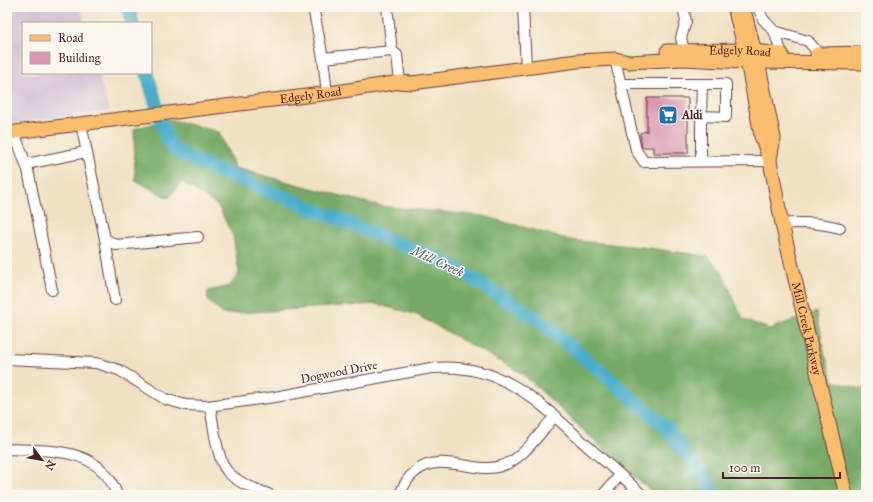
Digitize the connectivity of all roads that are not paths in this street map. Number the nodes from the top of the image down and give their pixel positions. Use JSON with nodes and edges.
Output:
{"nodes":[{"id":1,"x":313,"y":7,"type":"edge"},
{"id":2,"x":387,"y":7,"type":"edge"},
{"id":3,"x":523,"y":7,"type":"edge"},
{"id":4,"x":683,"y":7,"type":"edge"},
{"id":5,"x":734,"y":7,"type":"edge"},
{"id":6,"x":743,"y":7,"type":"edge"},
{"id":7,"x":758,"y":7,"type":"edge"},
{"id":8,"x":763,"y":19,"type":"junction"},
{"id":9,"x":746,"y":21,"type":"junction"},
{"id":10,"x":774,"y":31,"type":"junction"},
{"id":11,"x":684,"y":50,"type":"junction"},
{"id":12,"x":392,"y":51,"type":"junction"},
{"id":13,"x":866,"y":53,"type":"edge"},
{"id":14,"x":782,"y":54,"type":"junction"},
{"id":15,"x":819,"y":54,"type":"junction"},
{"id":16,"x":751,"y":56,"type":"junction"},
{"id":17,"x":323,"y":58,"type":"junction"},
{"id":18,"x":615,"y":59,"type":"junction"},
{"id":19,"x":866,"y":63,"type":"edge"},
{"id":20,"x":526,"y":68,"type":"junction"},
{"id":21,"x":400,"y":82,"type":"junction"},
{"id":22,"x":621,"y":84,"type":"junction"},
{"id":23,"x":702,"y":84,"type":"junction"},
{"id":24,"x":327,"y":93,"type":"junction"},
{"id":25,"x":701,"y":116,"type":"junction"},
{"id":26,"x":81,"y":124,"type":"junction"},
{"id":27,"x":11,"y":132,"type":"edge"},
{"id":28,"x":86,"y":152,"type":"junction"},
{"id":29,"x":701,"y":161,"type":"junction"},
{"id":30,"x":770,"y":161,"type":"junction"},
{"id":31,"x":26,"y":164,"type":"junction"},
{"id":32,"x":782,"y":224,"type":"junction"},
{"id":33,"x":840,"y":228,"type":"dead end"},
{"id":34,"x":198,"y":237,"type":"dead end"},
{"id":35,"x":105,"y":239,"type":"junction"},
{"id":36,"x":52,"y":290,"type":"dead end"},
{"id":37,"x":115,"y":300,"type":"dead end"},
{"id":38,"x":7,"y":359,"type":"edge"},
{"id":39,"x":210,"y":406,"type":"junction"},
{"id":40,"x":555,"y":416,"type":"junction"},
{"id":41,"x":7,"y":449,"type":"edge"},
{"id":42,"x":620,"y":475,"type":"junction"},
{"id":43,"x":117,"y":495,"type":"edge"},
{"id":44,"x":270,"y":495,"type":"edge"},
{"id":45,"x":400,"y":495,"type":"edge"},
{"id":46,"x":603,"y":495,"type":"edge"},
{"id":47,"x":642,"y":495,"type":"edge"},
{"id":48,"x":846,"y":495,"type":"edge"}],
"edges":[{"from":1,"to":17,"type":"street"},
{"from":2,"to":12,"type":"street"},
{"from":3,"to":20,"type":"street"},
{"from":4,"to":11,"type":"street"},
{"from":5,"to":16,"type":"main road"},
{"from":6,"to":9,"type":"main road"},
{"from":7,"to":8,"type":"street"},
{"from":8,"to":9,"type":"street"},
{"from":8,"to":10,"type":"street"},
{"from":9,"to":16,"type":"main road"},
{"from":10,"to":14,"type":"street"},
{"from":10,"to":15,"type":"street"},
{"from":11,"to":16,"type":"main road","name":"Edgely Road"},
{"from":11,"to":18,"type":"main road","name":"Edgely Road"},
{"from":12,"to":17,"type":"street"},
{"from":12,"to":21,"type":"street"},
{"from":13,"to":15,"type":"main road","name":"Edgely Road"},
{"from":14,"to":15,"type":"main road","name":"Edgely Road"},
{"from":14,"to":16,"type":"main road","name":"Edgely Road"},
{"from":16,"to":18,"type":"main road","name":"Edgely Road"},
{"from":16,"to":19,"type":"main road","name":"Edgely Road"},
{"from":16,"to":30,"type":"main road","name":"Mill Creek Parkway"},
{"from":17,"to":24,"type":"street"},
{"from":18,"to":20,"type":"main road","name":"Edgely Road"},
{"from":18,"to":22,"type":"street"},
{"from":20,"to":21,"type":"main road","name":"Edgely Road"},
{"from":21,"to":24,"type":"main road","name":"Edgely Road"},
{"from":22,"to":23,"type":"street"},
{"from":22,"to":29,"type":"street"},
{"from":23,"to":25,"type":"street"},
{"from":23,"to":25,"type":"street"},
{"from":24,"to":26,"type":"main road","name":"Edgely Road"},
{"from":25,"to":29,"type":"street"},
{"from":26,"to":27,"type":"main road","name":"Edgely Road"},
{"from":26,"to":28,"type":"street"},
{"from":27,"to":31,"type":"street"},
{"from":28,"to":31,"type":"street"},
{"from":28,"to":35,"type":"street"},
{"from":29,"to":30,"type":"street"},
{"from":30,"to":32,"type":"main road","name":"Mill Creek Parkway"},
{"from":31,"to":36,"type":"street"},
{"from":32,"to":33,"type":"street"},
{"from":32,"to":48,"type":"main road","name":"Mill Creek Parkway"},
{"from":34,"to":35,"type":"street"},
{"from":35,"to":37,"type":"street"},
{"from":38,"to":39,"type":"street","name":"Dogwood Drive"},
{"from":39,"to":40,"type":"street","name":"Dogwood Drive"},
{"from":39,"to":44,"type":"street"},
{"from":40,"to":42,"type":"street","name":"Dogwood Drive"},
{"from":40,"to":45,"type":"street"},
{"from":41,"to":43,"type":"street"},
{"from":42,"to":46,"type":"street"},
{"from":42,"to":47,"type":"street","name":"Dogwood Drive"}]}
